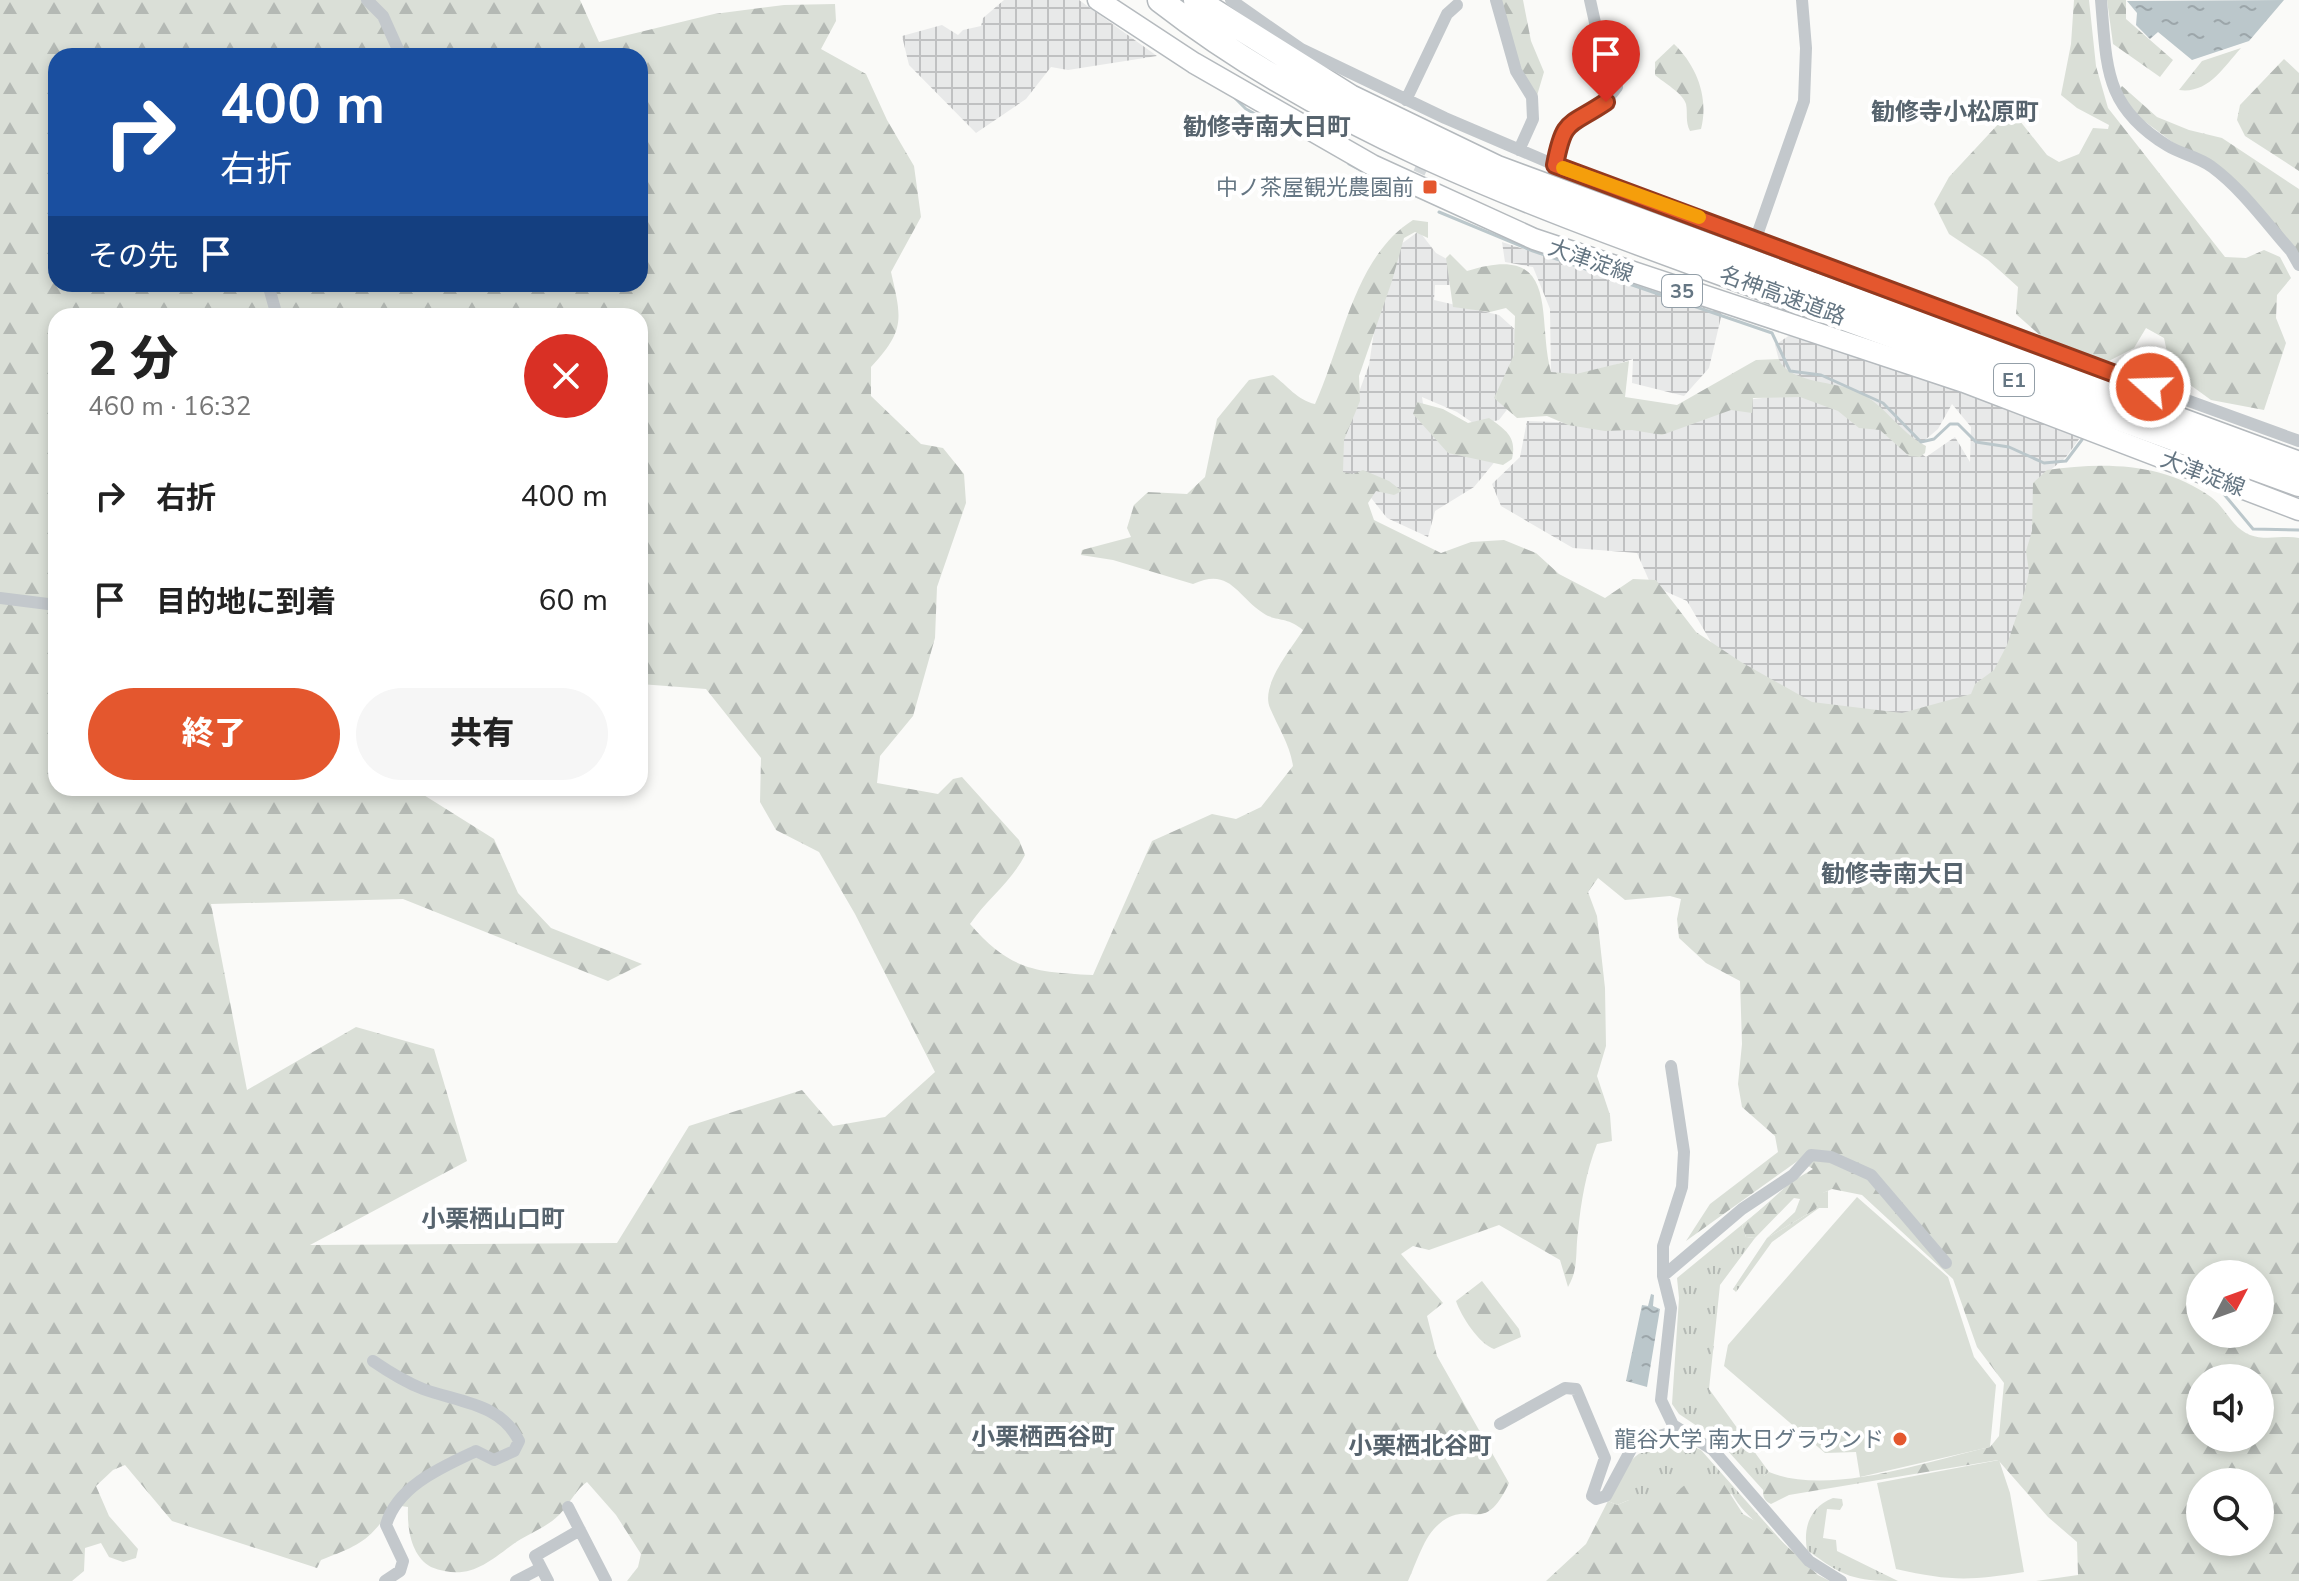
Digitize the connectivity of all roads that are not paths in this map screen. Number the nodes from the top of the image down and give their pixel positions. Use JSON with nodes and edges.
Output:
{"nodes":[{"id":1,"x":367,"y":0,"type":"edge"},
{"id":2,"x":1098,"y":0,"type":"edge"},
{"id":3,"x":1160,"y":0,"type":"edge"},
{"id":4,"x":1196,"y":0,"type":"edge"},
{"id":5,"x":1231,"y":0,"type":"edge"},
{"id":6,"x":1496,"y":0,"type":"edge"},
{"id":7,"x":1590,"y":0,"type":"edge"},
{"id":8,"x":1802,"y":0,"type":"edge"},
{"id":9,"x":2101,"y":0,"type":"edge"},
{"id":10,"x":1457,"y":5,"type":"dead end"},
{"id":11,"x":397,"y":48,"type":"edge"},
{"id":12,"x":1406,"y":100,"type":"junction"},
{"id":13,"x":1519,"y":150,"type":"junction"},
{"id":14,"x":1555,"y":165,"type":"junction"},
{"id":15,"x":1756,"y":245,"type":"junction"},
{"id":16,"x":2299,"y":265,"type":"edge"},
{"id":17,"x":2299,"y":441,"type":"edge"},
{"id":18,"x":2299,"y":464,"type":"edge"},
{"id":19,"x":2299,"y":484,"type":"edge"},
{"id":20,"x":2299,"y":509,"type":"edge"},
{"id":21,"x":0,"y":598,"type":"edge"},
{"id":22,"x":48,"y":604,"type":"edge"},
{"id":23,"x":1671,"y":1066,"type":"dead end"},
{"id":24,"x":1946,"y":1263,"type":"dead end"},
{"id":25,"x":1663,"y":1276,"type":"junction"},
{"id":26,"x":373,"y":1361,"type":"dead end"},
{"id":27,"x":1500,"y":1424,"type":"dead end"},
{"id":28,"x":1679,"y":1430,"type":"junction"},
{"id":29,"x":568,"y":1507,"type":"dead end"},
{"id":30,"x":580,"y":1530,"type":"junction"},
{"id":31,"x":541,"y":1568,"type":"junction"},
{"id":32,"x":385,"y":1581,"type":"edge"},
{"id":33,"x":516,"y":1581,"type":"edge"},
{"id":34,"x":548,"y":1581,"type":"edge"},
{"id":35,"x":606,"y":1581,"type":"edge"},
{"id":36,"x":1841,"y":1581,"type":"edge"}],
"edges":[{"from":1,"to":11,"type":"street"},
{"from":2,"to":20,"type":"main road","name":"大津淀線","number":"35"},
{"from":3,"to":19,"type":"highway","name":"名神高速道路","number":"E1"},
{"from":4,"to":18,"type":"highway","name":"名神高速道路","number":"E1"},
{"from":5,"to":12,"type":"street"},
{"from":6,"to":13,"type":"street"},
{"from":7,"to":14,"type":"street"},
{"from":8,"to":15,"type":"street"},
{"from":9,"to":16,"type":"street"},
{"from":10,"to":12,"type":"street"},
{"from":12,"to":13,"type":"street"},
{"from":13,"to":14,"type":"street"},
{"from":14,"to":15,"type":"street"},
{"from":15,"to":17,"type":"street"},
{"from":21,"to":22,"type":"street"},
{"from":23,"to":25,"type":"street"},
{"from":24,"to":25,"type":"street"},
{"from":25,"to":28,"type":"street"},
{"from":26,"to":32,"type":"street"},
{"from":27,"to":28,"type":"street"},
{"from":28,"to":36,"type":"street"},
{"from":29,"to":30,"type":"street"},
{"from":30,"to":31,"type":"street"},
{"from":30,"to":35,"type":"street"},
{"from":31,"to":33,"type":"street"},
{"from":31,"to":34,"type":"street"}]}
